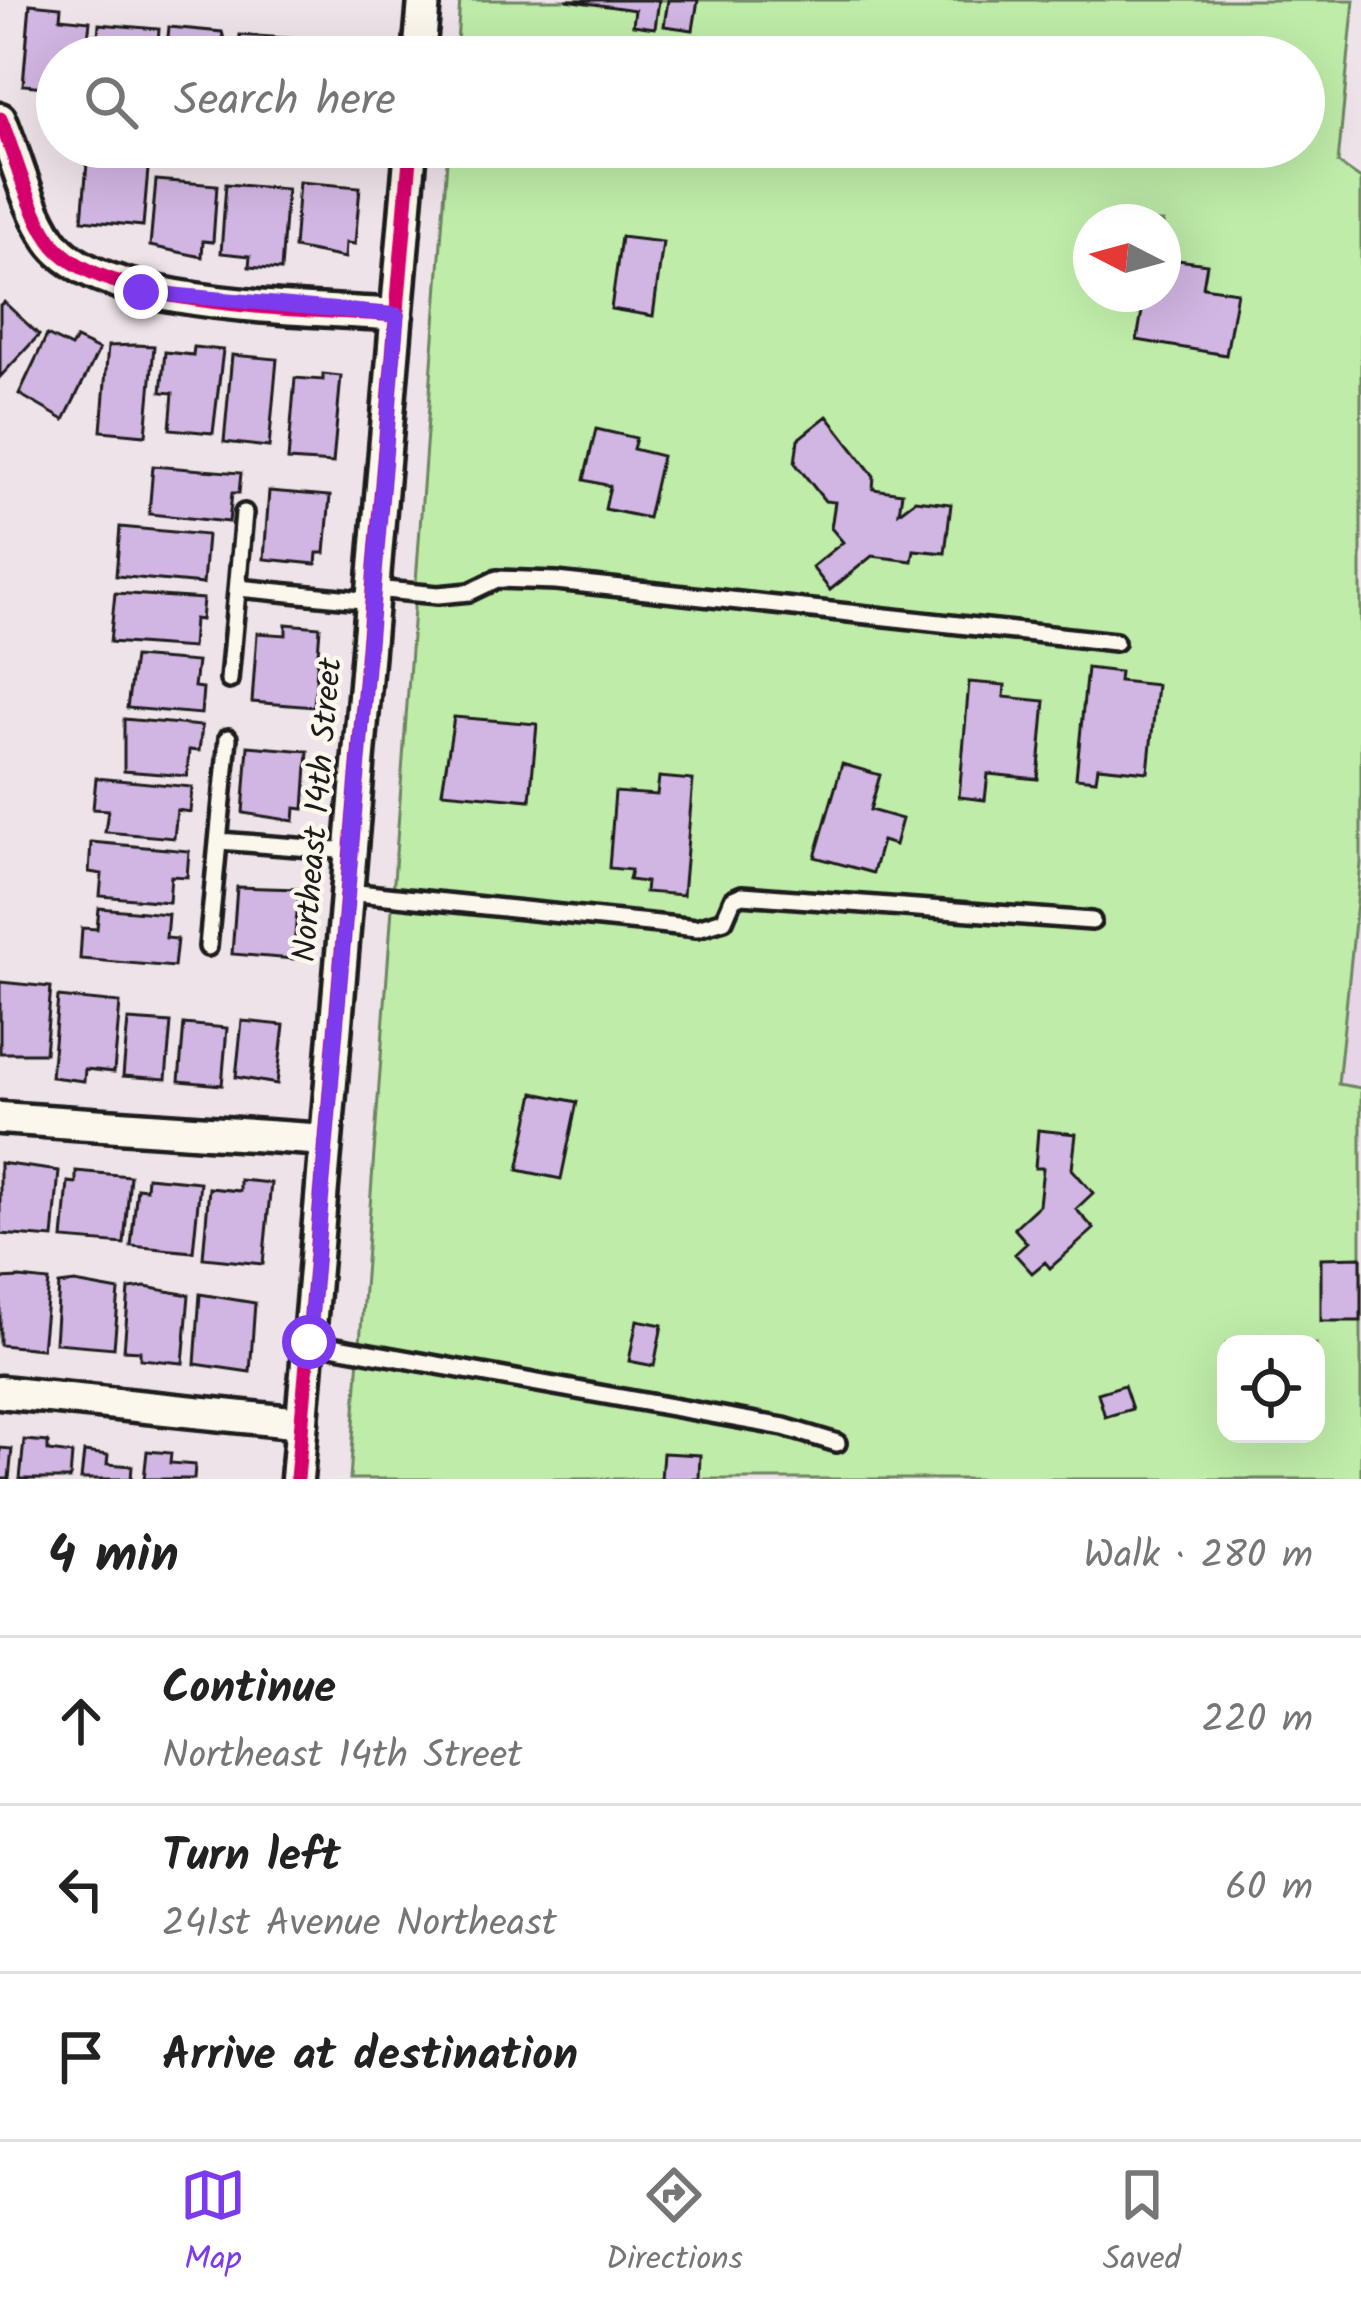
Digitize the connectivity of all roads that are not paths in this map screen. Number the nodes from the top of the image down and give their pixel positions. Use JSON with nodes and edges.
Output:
{"nodes":[{"id":1,"x":424,"y":0,"type":"edge"},
{"id":2,"x":421,"y":36,"type":"edge"},
{"id":3,"x":0,"y":119,"type":"edge"},
{"id":4,"x":409,"y":168,"type":"edge"},
{"id":5,"x":397,"y":315,"type":"junction"},
{"id":6,"x":244,"y":513,"type":"dead end"},
{"id":7,"x":238,"y":588,"type":"junction"},
{"id":8,"x":373,"y":595,"type":"junction"},
{"id":9,"x":1115,"y":642,"type":"dead end"},
{"id":10,"x":229,"y":680,"type":"dead end"},
{"id":11,"x":228,"y":738,"type":"dead end"},
{"id":12,"x":218,"y":841,"type":"junction"},
{"id":13,"x":351,"y":851,"type":"junction"},
{"id":14,"x":348,"y":892,"type":"junction"},
{"id":15,"x":1092,"y":921,"type":"dead end"},
{"id":16,"x":208,"y":947,"type":"dead end"},
{"id":17,"x":0,"y":1118,"type":"edge"},
{"id":18,"x":326,"y":1140,"type":"junction"},
{"id":19,"x":309,"y":1342,"type":"junction"},
{"id":20,"x":0,"y":1392,"type":"edge"},
{"id":21,"x":302,"y":1423,"type":"junction"},
{"id":22,"x":837,"y":1443,"type":"dead end"},
{"id":23,"x":297,"y":1479,"type":"edge"}],
"edges":[{"from":1,"to":2,"type":"street"},
{"from":3,"to":5,"type":"street"},
{"from":4,"to":5,"type":"street","name":"Northeast 14th Street"},
{"from":5,"to":8,"type":"street","name":"Northeast 14th Street"},
{"from":6,"to":7,"type":"lane"},
{"from":7,"to":8,"type":"lane"},
{"from":7,"to":10,"type":"lane"},
{"from":8,"to":9,"type":"lane"},
{"from":8,"to":13,"type":"street","name":"Northeast 14th Street"},
{"from":11,"to":12,"type":"lane"},
{"from":12,"to":13,"type":"lane"},
{"from":12,"to":16,"type":"lane"},
{"from":13,"to":14,"type":"street","name":"Northeast 14th Street"},
{"from":14,"to":15,"type":"lane"},
{"from":14,"to":18,"type":"street","name":"Northeast 14th Street"},
{"from":17,"to":18,"type":"street"},
{"from":18,"to":19,"type":"street","name":"Northeast 14th Street"},
{"from":19,"to":21,"type":"street","name":"Northeast 14th Street"},
{"from":19,"to":22,"type":"lane"},
{"from":20,"to":21,"type":"street"},
{"from":21,"to":23,"type":"street","name":"Northeast 14th Street"}]}
